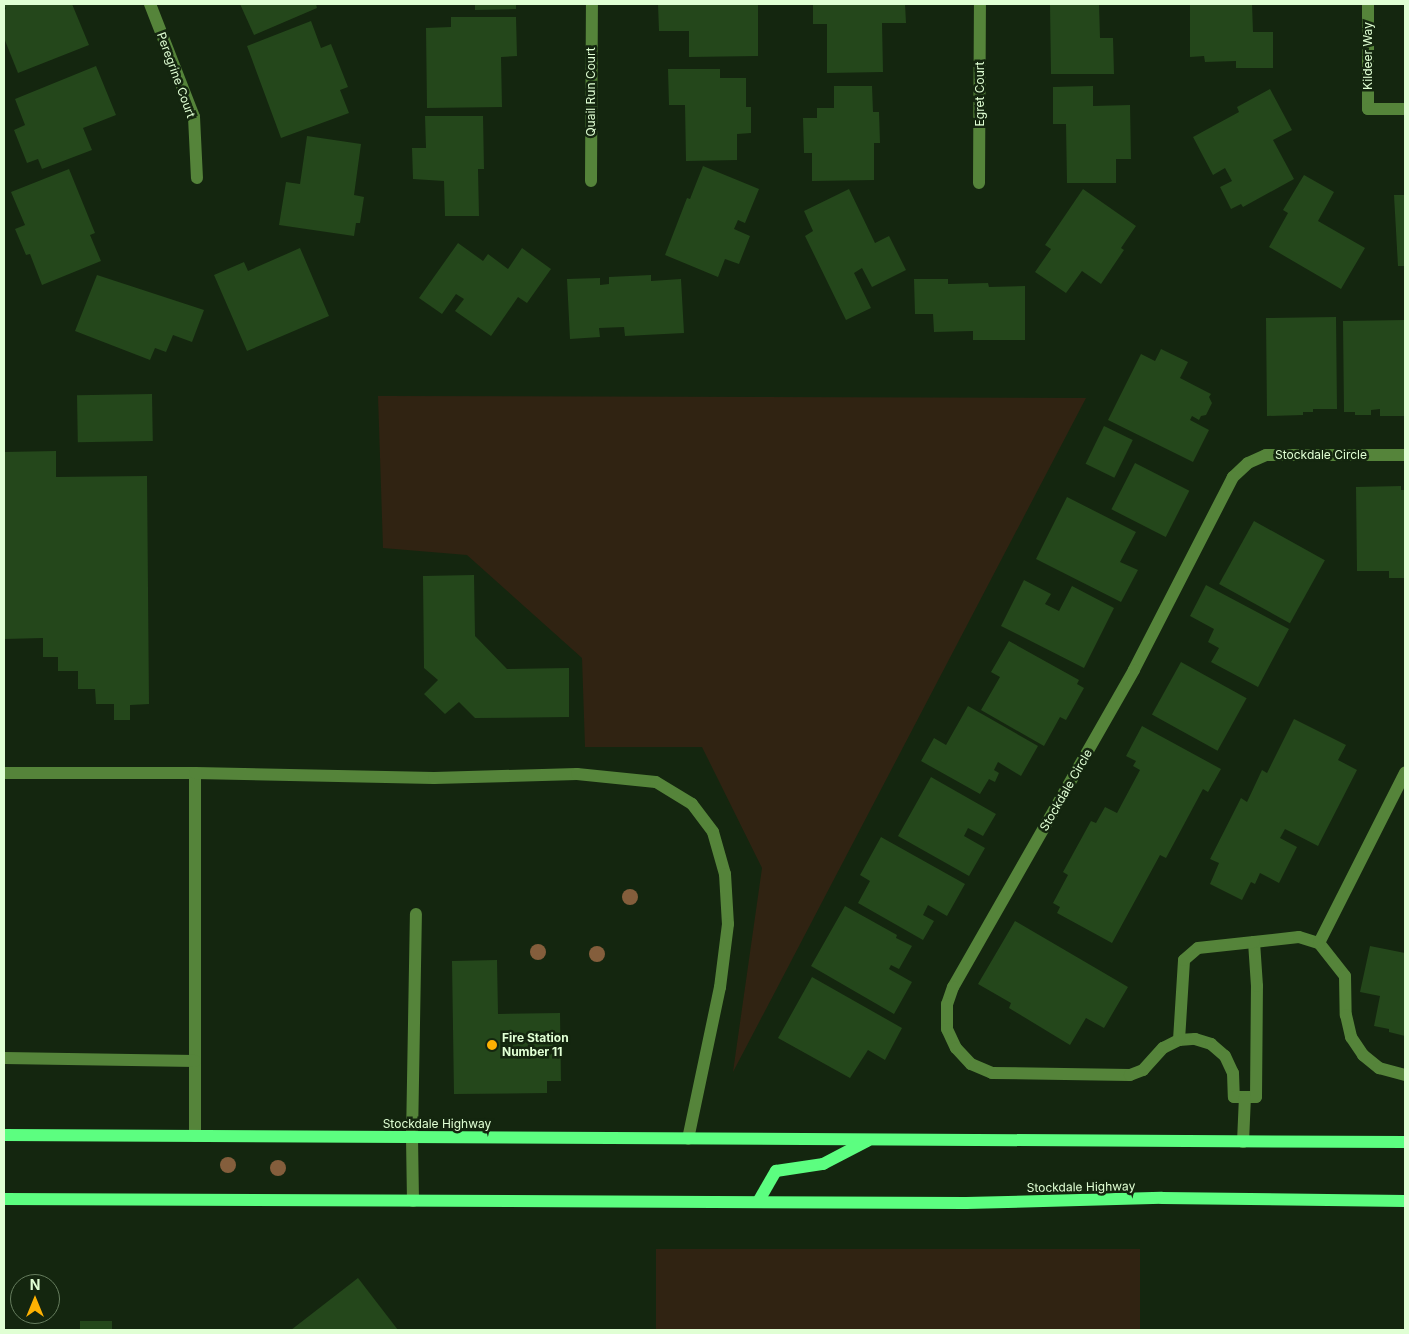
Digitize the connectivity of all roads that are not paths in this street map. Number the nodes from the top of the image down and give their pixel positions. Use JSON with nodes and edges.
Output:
{"nodes":[{"id":1,"x":150,"y":4,"type":"edge"},
{"id":2,"x":592,"y":4,"type":"edge"},
{"id":3,"x":980,"y":4,"type":"edge"},
{"id":4,"x":1368,"y":4,"type":"edge"},
{"id":5,"x":1405,"y":109,"type":"edge"},
{"id":6,"x":197,"y":178,"type":"dead end"},
{"id":7,"x":591,"y":181,"type":"dead end"},
{"id":8,"x":979,"y":183,"type":"dead end"},
{"id":9,"x":1405,"y":455,"type":"edge"},
{"id":10,"x":4,"y":773,"type":"edge"},
{"id":11,"x":195,"y":773,"type":"junction"},
{"id":12,"x":1405,"y":773,"type":"edge"},
{"id":13,"x":416,"y":914,"type":"dead end"},
{"id":14,"x":1254,"y":942,"type":"junction"},
{"id":15,"x":1320,"y":943,"type":"junction"},
{"id":16,"x":1178,"y":1040,"type":"junction"},
{"id":17,"x":4,"y":1058,"type":"edge"},
{"id":18,"x":195,"y":1061,"type":"junction"},
{"id":19,"x":1405,"y":1075,"type":"edge"},
{"id":20,"x":1245,"y":1097,"type":"junction"},
{"id":21,"x":4,"y":1135,"type":"edge"},
{"id":22,"x":195,"y":1136,"type":"junction"},
{"id":23,"x":412,"y":1138,"type":"junction"},
{"id":24,"x":688,"y":1139,"type":"junction"},
{"id":25,"x":870,"y":1140,"type":"junction"},
{"id":26,"x":1243,"y":1142,"type":"junction"},
{"id":27,"x":1405,"y":1142,"type":"edge"},
{"id":28,"x":4,"y":1199,"type":"edge"},
{"id":29,"x":413,"y":1201,"type":"junction"},
{"id":30,"x":1405,"y":1201,"type":"edge"},
{"id":31,"x":758,"y":1202,"type":"junction"}],
"edges":[{"from":1,"to":6,"type":"street","name":"Peregrine Court"},
{"from":2,"to":7,"type":"street","name":"Quail Run Court"},
{"from":3,"to":8,"type":"street","name":"Egret Court"},
{"from":4,"to":5,"type":"street","name":"Kildeer Way"},
{"from":9,"to":16,"type":"street","name":"Stockdale Circle"},
{"from":10,"to":11,"type":"street"},
{"from":11,"to":18,"type":"street"},
{"from":11,"to":24,"type":"street"},
{"from":12,"to":15,"type":"street"},
{"from":13,"to":23,"type":"street"},
{"from":14,"to":15,"type":"street"},
{"from":14,"to":16,"type":"street"},
{"from":14,"to":20,"type":"street"},
{"from":15,"to":19,"type":"street"},
{"from":16,"to":20,"type":"street"},
{"from":17,"to":18,"type":"street"},
{"from":18,"to":22,"type":"street"},
{"from":20,"to":26,"type":"street"},
{"from":21,"to":22,"type":"main road","name":"Stockdale Highway"},
{"from":22,"to":23,"type":"main road","name":"Stockdale Highway"},
{"from":23,"to":24,"type":"main road","name":"Stockdale Highway"},
{"from":23,"to":29,"type":"street"},
{"from":24,"to":25,"type":"main road","name":"Stockdale Highway"},
{"from":25,"to":26,"type":"main road","name":"Stockdale Highway"},
{"from":25,"to":31,"type":"main road","name":"Stockdale Highway"},
{"from":26,"to":27,"type":"main road","name":"Stockdale Highway"},
{"from":28,"to":29,"type":"main road","name":"Stockdale Highway"},
{"from":29,"to":31,"type":"main road","name":"Stockdale Highway"},
{"from":30,"to":31,"type":"main road","name":"Stockdale Highway"}]}
